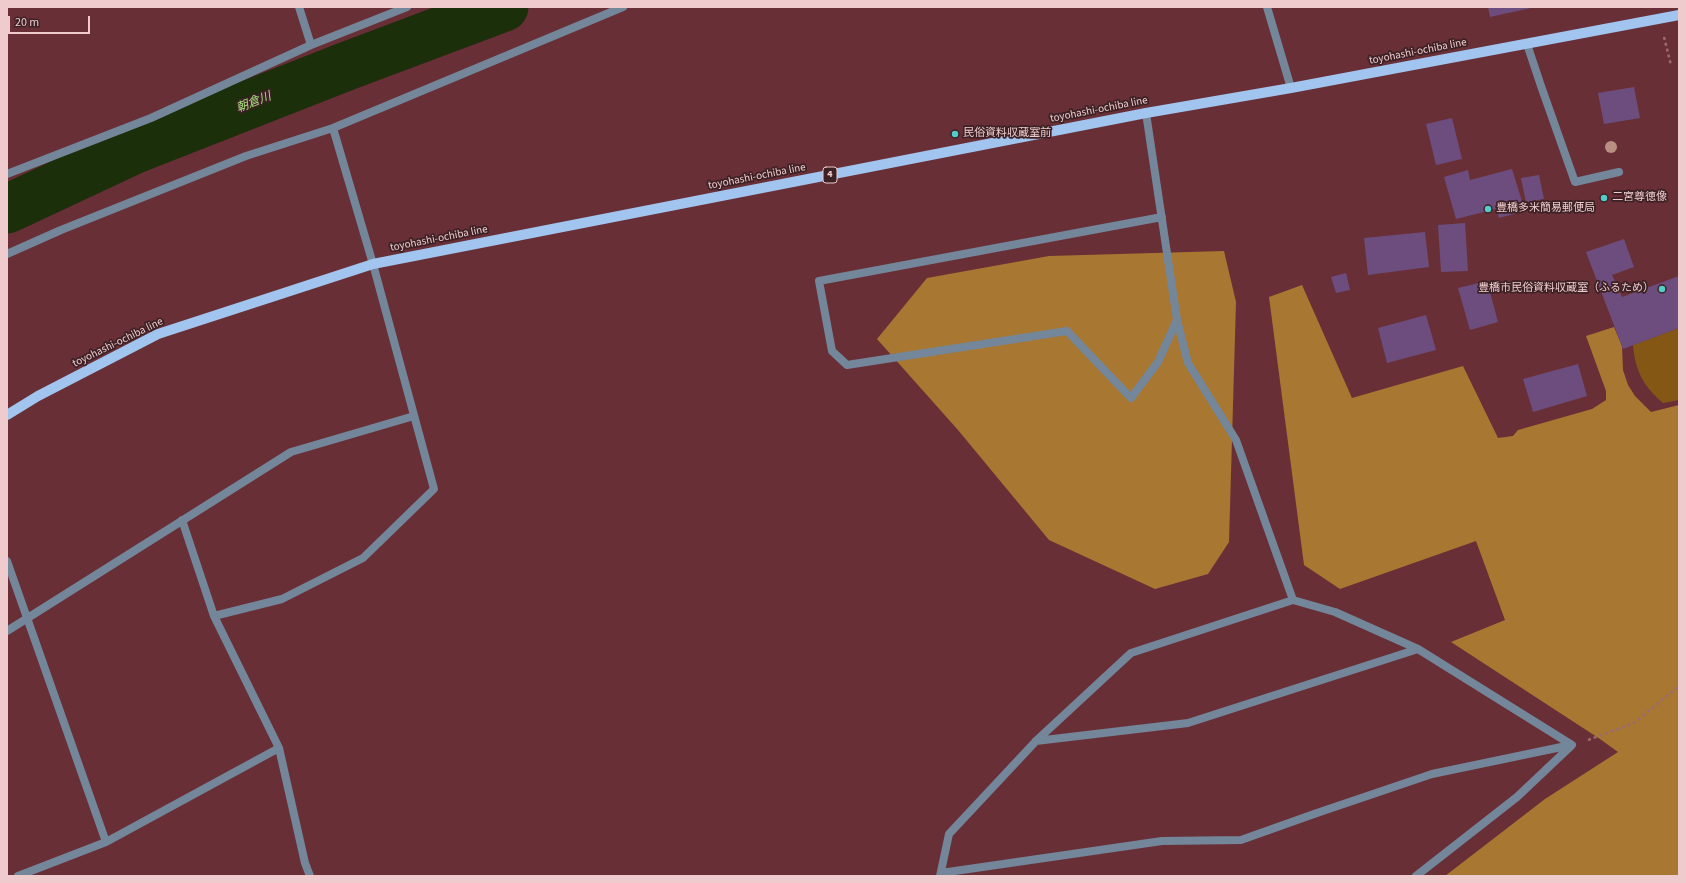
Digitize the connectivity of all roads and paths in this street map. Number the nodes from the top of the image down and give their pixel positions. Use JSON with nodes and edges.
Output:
{"nodes":[{"id":1,"x":299,"y":7,"type":"edge"},
{"id":2,"x":407,"y":7,"type":"edge"},
{"id":3,"x":623,"y":7,"type":"edge"},
{"id":4,"x":1267,"y":7,"type":"edge"},
{"id":5,"x":1679,"y":15,"type":"edge"},
{"id":6,"x":1527,"y":44,"type":"junction"},
{"id":7,"x":311,"y":45,"type":"junction"},
{"id":8,"x":1291,"y":88,"type":"junction"},
{"id":9,"x":1146,"y":113,"type":"junction"},
{"id":10,"x":333,"y":128,"type":"junction"},
{"id":11,"x":1619,"y":172,"type":"dead end"},
{"id":12,"x":7,"y":174,"type":"edge"},
{"id":13,"x":1162,"y":217,"type":"junction"},
{"id":14,"x":7,"y":254,"type":"edge"},
{"id":15,"x":373,"y":264,"type":"junction"},
{"id":16,"x":1177,"y":320,"type":"junction"},
{"id":17,"x":7,"y":415,"type":"edge"},
{"id":18,"x":414,"y":416,"type":"junction"},
{"id":19,"x":182,"y":520,"type":"junction"},
{"id":20,"x":7,"y":561,"type":"edge"},
{"id":21,"x":1293,"y":600,"type":"junction"},
{"id":22,"x":214,"y":616,"type":"junction"},
{"id":23,"x":27,"y":618,"type":"junction"},
{"id":24,"x":7,"y":631,"type":"edge"},
{"id":25,"x":1418,"y":649,"type":"junction"},
{"id":26,"x":1679,"y":686,"type":"edge"},
{"id":27,"x":1036,"y":741,"type":"junction"},
{"id":28,"x":1572,"y":745,"type":"junction"},
{"id":29,"x":280,"y":748,"type":"junction"},
{"id":30,"x":106,"y":842,"type":"junction"},
{"id":31,"x":941,"y":874,"type":"edge"},
{"id":32,"x":18,"y":876,"type":"edge"},
{"id":33,"x":310,"y":876,"type":"edge"},
{"id":34,"x":1416,"y":876,"type":"edge"}],
"edges":[{"from":1,"to":7,"type":"street"},
{"from":2,"to":7,"type":"street"},
{"from":3,"to":10,"type":"street"},
{"from":4,"to":8,"type":"street"},
{"from":5,"to":6,"type":"main road","name":"toyohashi-ochiba line","number":"4"},
{"from":6,"to":8,"type":"main road","name":"toyohashi-ochiba line","number":"4"},
{"from":6,"to":11,"type":"street"},
{"from":7,"to":12,"type":"street"},
{"from":8,"to":9,"type":"main road","name":"toyohashi-ochiba line","number":"4"},
{"from":9,"to":13,"type":"street"},
{"from":9,"to":15,"type":"main road","name":"toyohashi-ochiba line","number":"4"},
{"from":10,"to":14,"type":"street"},
{"from":10,"to":15,"type":"street"},
{"from":13,"to":16,"type":"street"},
{"from":13,"to":16,"type":"street"},
{"from":15,"to":17,"type":"main road","name":"toyohashi-ochiba line","number":"4"},
{"from":15,"to":18,"type":"street"},
{"from":16,"to":21,"type":"street"},
{"from":18,"to":19,"type":"street"},
{"from":18,"to":22,"type":"street"},
{"from":19,"to":22,"type":"street"},
{"from":19,"to":23,"type":"street"},
{"from":20,"to":23,"type":"street"},
{"from":21,"to":25,"type":"street"},
{"from":21,"to":27,"type":"street"},
{"from":22,"to":29,"type":"street"},
{"from":23,"to":24,"type":"street"},
{"from":23,"to":30,"type":"street"},
{"from":25,"to":27,"type":"street"},
{"from":25,"to":28,"type":"street"},
{"from":26,"to":28,"type":"path"},
{"from":27,"to":31,"type":"street"},
{"from":28,"to":31,"type":"street"},
{"from":28,"to":34,"type":"street"},
{"from":29,"to":30,"type":"street"},
{"from":29,"to":33,"type":"street"},
{"from":30,"to":32,"type":"street"}]}
